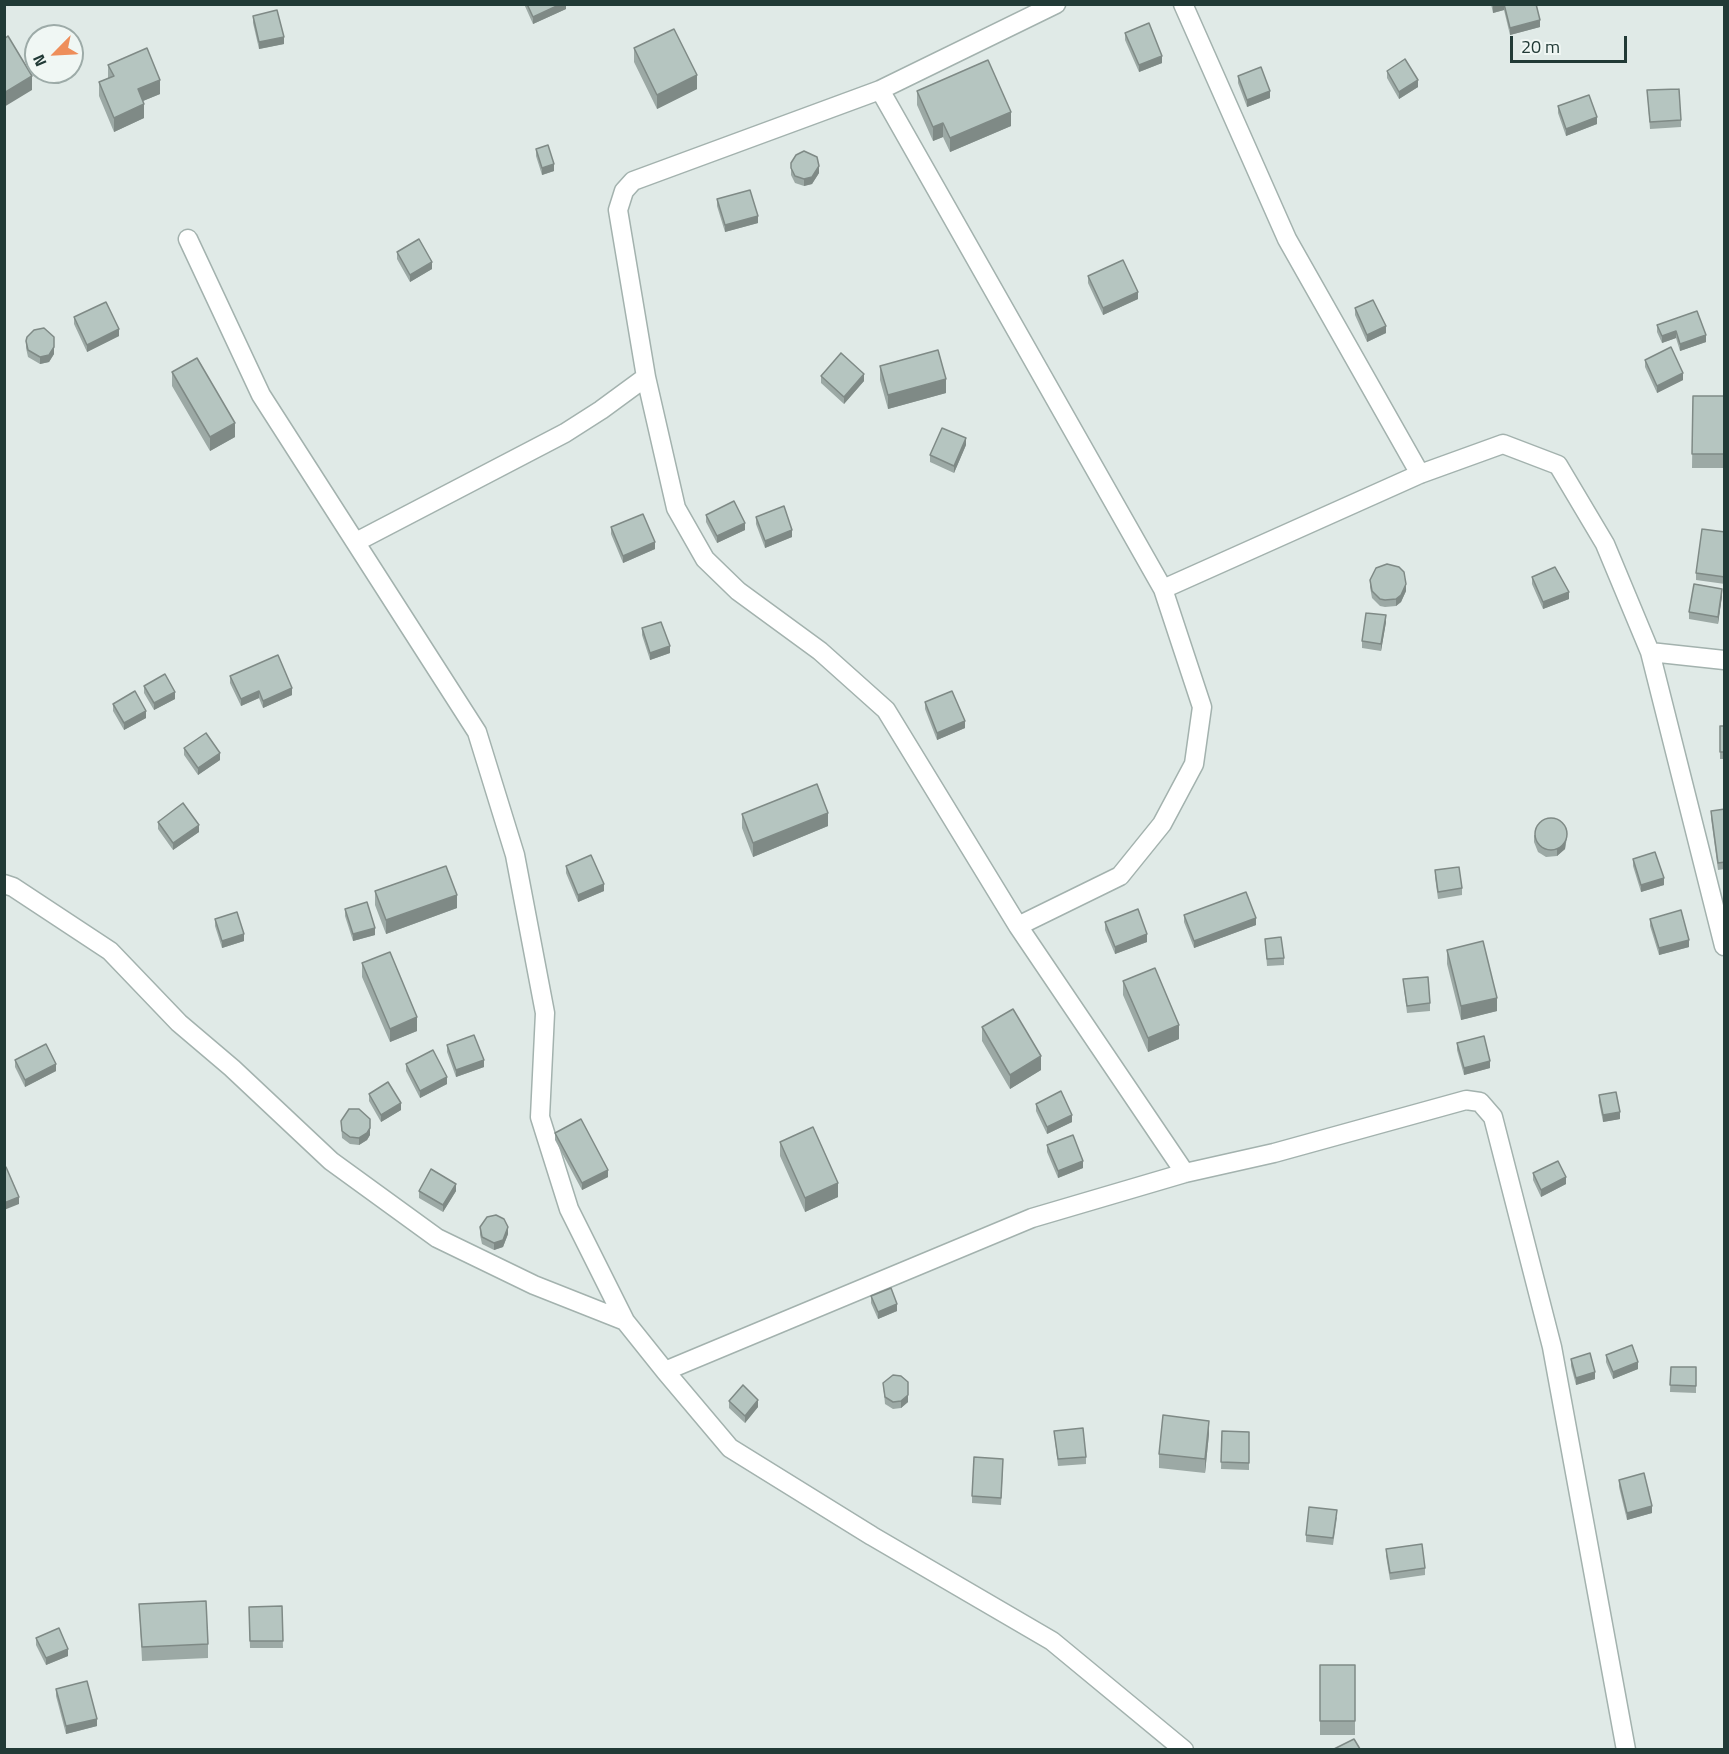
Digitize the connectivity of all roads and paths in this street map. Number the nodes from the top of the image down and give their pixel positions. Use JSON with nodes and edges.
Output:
{"nodes":[{"id":1,"x":1056,"y":4,"type":"edge"},
{"id":2,"x":1183,"y":4,"type":"edge"},
{"id":3,"x":880,"y":90,"type":"junction"},
{"id":4,"x":188,"y":239,"type":"dead end"},
{"id":5,"x":646,"y":377,"type":"junction"},
{"id":6,"x":1420,"y":474,"type":"junction"},
{"id":7,"x":356,"y":542,"type":"junction"},
{"id":8,"x":1163,"y":589,"type":"junction"},
{"id":9,"x":1650,"y":652,"type":"junction"},
{"id":10,"x":1725,"y":660,"type":"edge"},
{"id":11,"x":4,"y":884,"type":"edge"},
{"id":12,"x":1018,"y":926,"type":"junction"},
{"id":13,"x":1725,"y":946,"type":"edge"},
{"id":14,"x":1185,"y":1173,"type":"junction"},
{"id":15,"x":625,"y":1321,"type":"junction"},
{"id":16,"x":665,"y":1371,"type":"junction"},
{"id":17,"x":1184,"y":1749,"type":"edge"},
{"id":18,"x":1626,"y":1749,"type":"edge"}],
"edges":[{"from":1,"to":3,"type":"street"},
{"from":2,"to":6,"type":"street"},
{"from":3,"to":5,"type":"street"},
{"from":3,"to":8,"type":"street"},
{"from":4,"to":7,"type":"street"},
{"from":5,"to":7,"type":"street"},
{"from":5,"to":12,"type":"street"},
{"from":6,"to":8,"type":"street"},
{"from":6,"to":9,"type":"street"},
{"from":7,"to":15,"type":"street"},
{"from":8,"to":12,"type":"street"},
{"from":9,"to":10,"type":"street"},
{"from":9,"to":13,"type":"street"},
{"from":11,"to":15,"type":"street"},
{"from":12,"to":14,"type":"street"},
{"from":14,"to":16,"type":"street"},
{"from":14,"to":18,"type":"street"},
{"from":15,"to":16,"type":"street"},
{"from":16,"to":17,"type":"street"}]}
